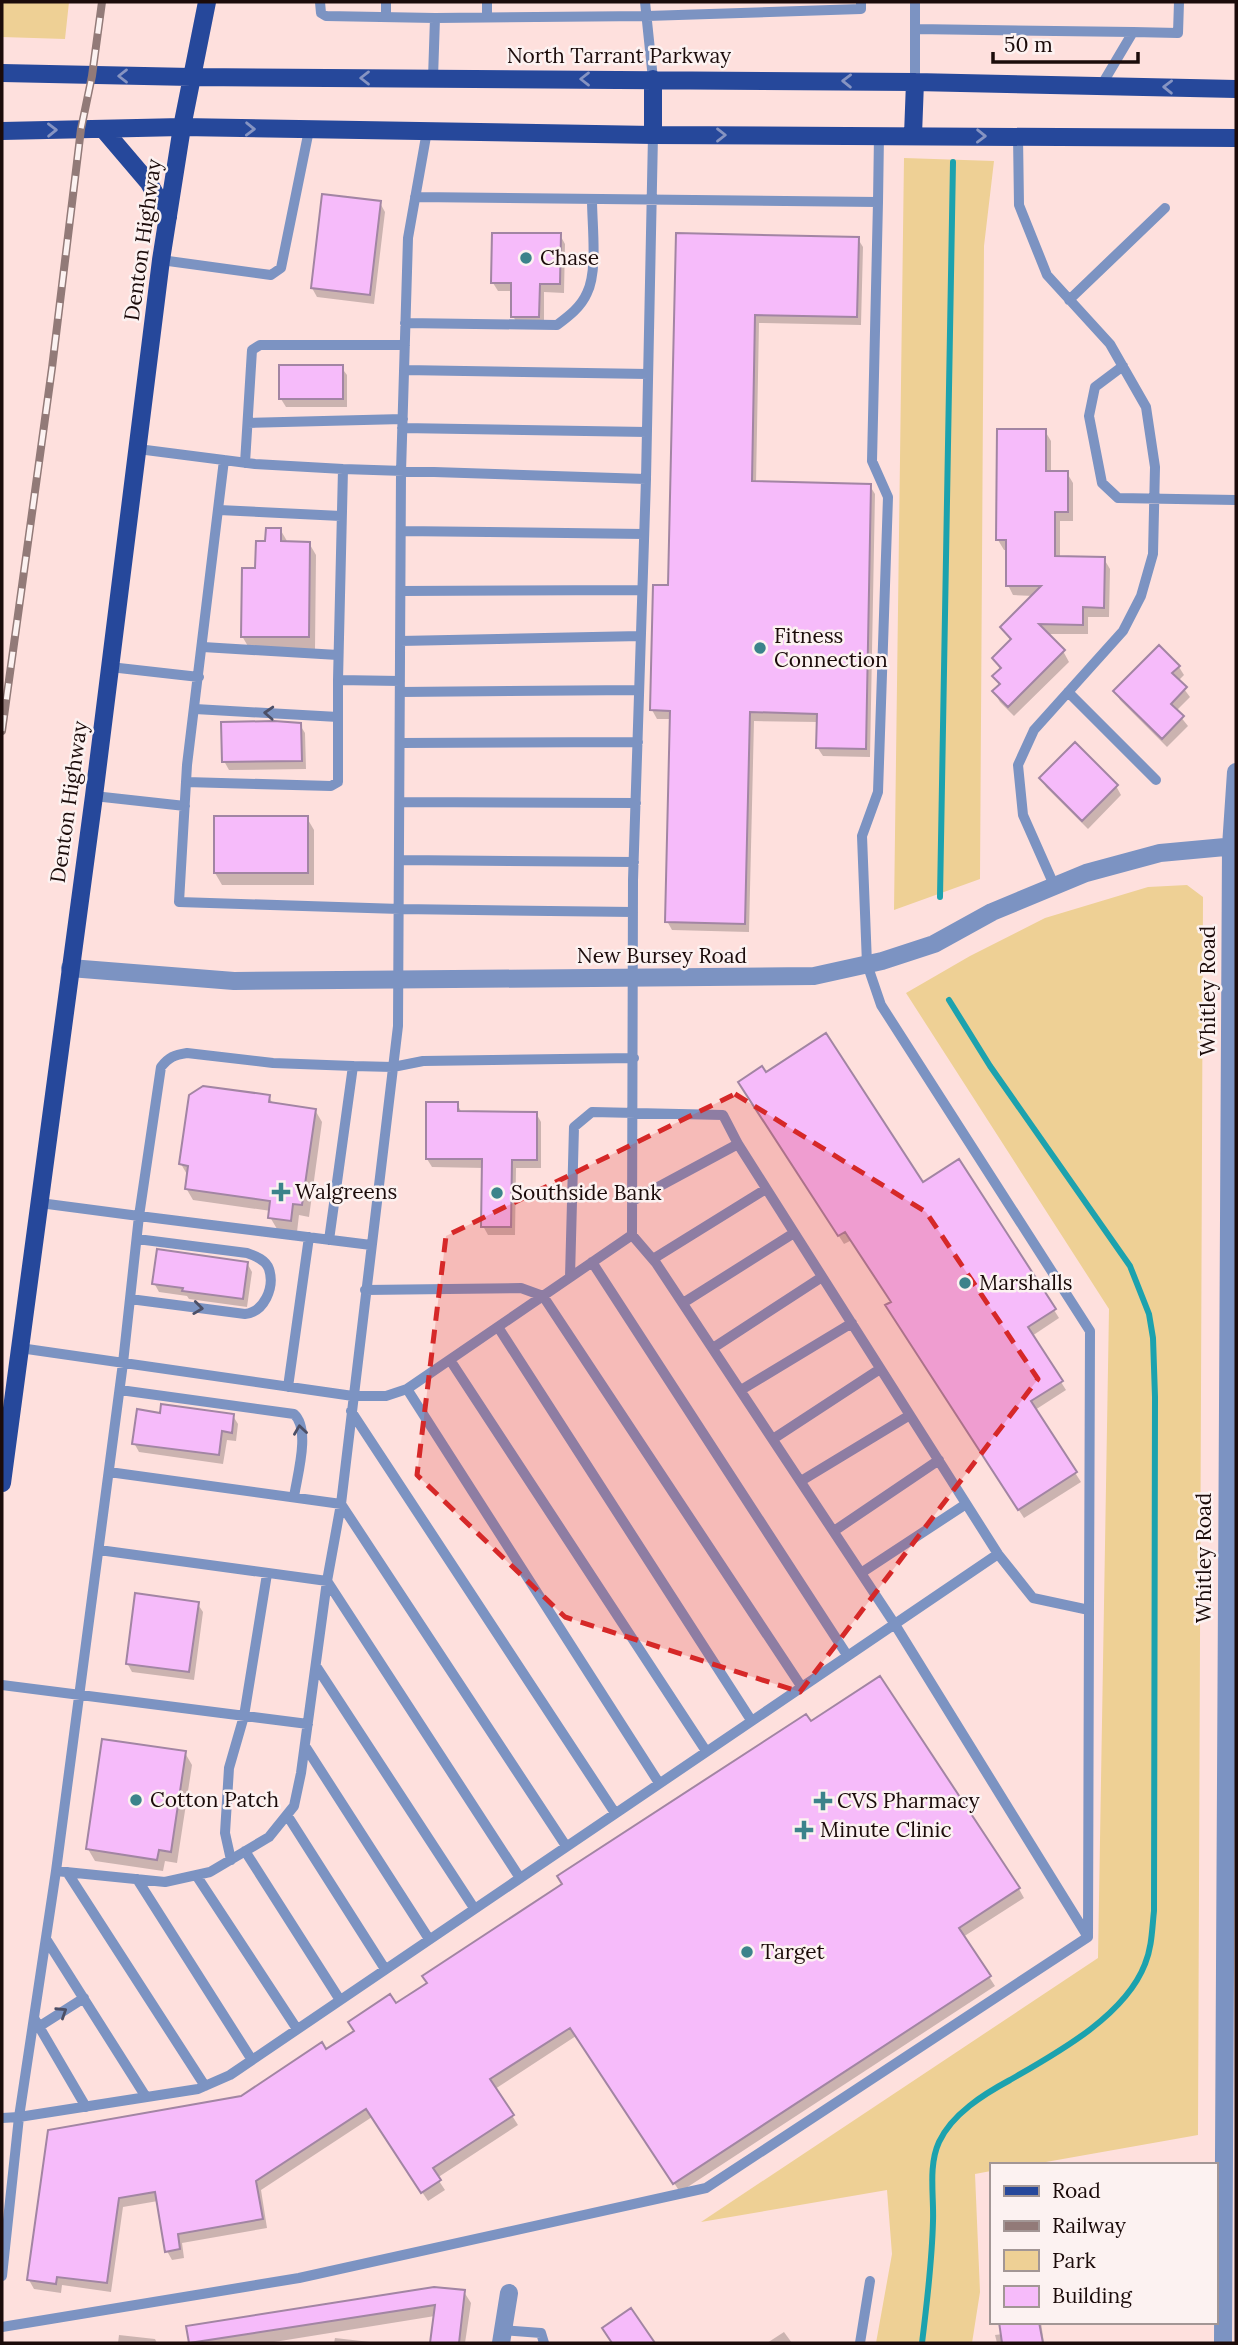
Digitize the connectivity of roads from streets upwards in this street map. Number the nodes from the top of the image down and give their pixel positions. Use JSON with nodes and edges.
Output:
{"nodes":[{"id":1,"x":207,"y":2,"type":"edge"},
{"id":2,"x":2,"y":73,"type":"edge"},
{"id":3,"x":191,"y":77,"type":"junction"},
{"id":4,"x":653,"y":79,"type":"junction"},
{"id":5,"x":915,"y":82,"type":"junction"},
{"id":6,"x":1236,"y":89,"type":"edge"},
{"id":7,"x":182,"y":127,"type":"junction"},
{"id":8,"x":103,"y":129,"type":"junction"},
{"id":9,"x":2,"y":131,"type":"edge"},
{"id":10,"x":653,"y":135,"type":"junction"},
{"id":11,"x":913,"y":135,"type":"junction"},
{"id":12,"x":1236,"y":138,"type":"edge"},
{"id":13,"x":168,"y":217,"type":"junction"},
{"id":14,"x":1236,"y":772,"type":"edge"},
{"id":15,"x":1234,"y":846,"type":"edge"},
{"id":16,"x":70,"y":968,"type":"junction"},
{"id":17,"x":1233,"y":975,"type":"edge"},
{"id":18,"x":1233,"y":1099,"type":"edge"},
{"id":19,"x":1232,"y":1328,"type":"edge"},
{"id":20,"x":2,"y":1483,"type":"edge"},
{"id":21,"x":1232,"y":1556,"type":"edge"},
{"id":22,"x":1231,"y":1787,"type":"edge"},
{"id":23,"x":1230,"y":2018,"type":"edge"},
{"id":24,"x":509,"y":2293,"type":"dead end"},
{"id":25,"x":1219,"y":2306,"type":"edge"},
{"id":26,"x":502,"y":2337,"type":"edge"},
{"id":27,"x":1223,"y":2343,"type":"edge"}],
"edges":[{"from":1,"to":3,"type":"main road","name":"Denton Highway"},
{"from":3,"to":2,"type":"main road","name":"North Tarrant Parkway","one_way":true},
{"from":4,"to":3,"type":"main road","name":"North Tarrant Parkway","one_way":true},
{"from":3,"to":7,"type":"main road","name":"Denton Highway"},
{"from":5,"to":4,"type":"main road","name":"North Tarrant Parkway","one_way":true},
{"from":4,"to":10,"type":"main road"},
{"from":6,"to":5,"type":"main road","name":"North Tarrant Parkway","one_way":true},
{"from":5,"to":11,"type":"main road"},
{"from":7,"to":8,"type":"main road"},
{"from":7,"to":10,"type":"main road","one_way":true},
{"from":7,"to":13,"type":"main road","name":"Denton Highway"},
{"from":9,"to":8,"type":"main road","one_way":true},
{"from":8,"to":13,"type":"main road"},
{"from":10,"to":11,"type":"main road","one_way":true},
{"from":11,"to":12,"type":"main road","one_way":true},
{"from":13,"to":16,"type":"main road","name":"Denton Highway"},
{"from":14,"to":15,"type":"street","name":"Whitley Road"},
{"from":15,"to":16,"type":"street","name":"New Bursey Road"},
{"from":15,"to":17,"type":"street","name":"Whitley Road"},
{"from":16,"to":20,"type":"main road","name":"Denton Highway"},
{"from":17,"to":18,"type":"street","name":"Whitley Road"},
{"from":18,"to":19,"type":"street","name":"Whitley Road"},
{"from":19,"to":21,"type":"street","name":"Whitley Road"},
{"from":21,"to":22,"type":"street","name":"Whitley Road"},
{"from":22,"to":23,"type":"street","name":"Whitley Road"},
{"from":23,"to":25,"type":"street","name":"Whitley Road"},
{"from":24,"to":26,"type":"street"},
{"from":25,"to":27,"type":"street","name":"Whitley Road"}]}
